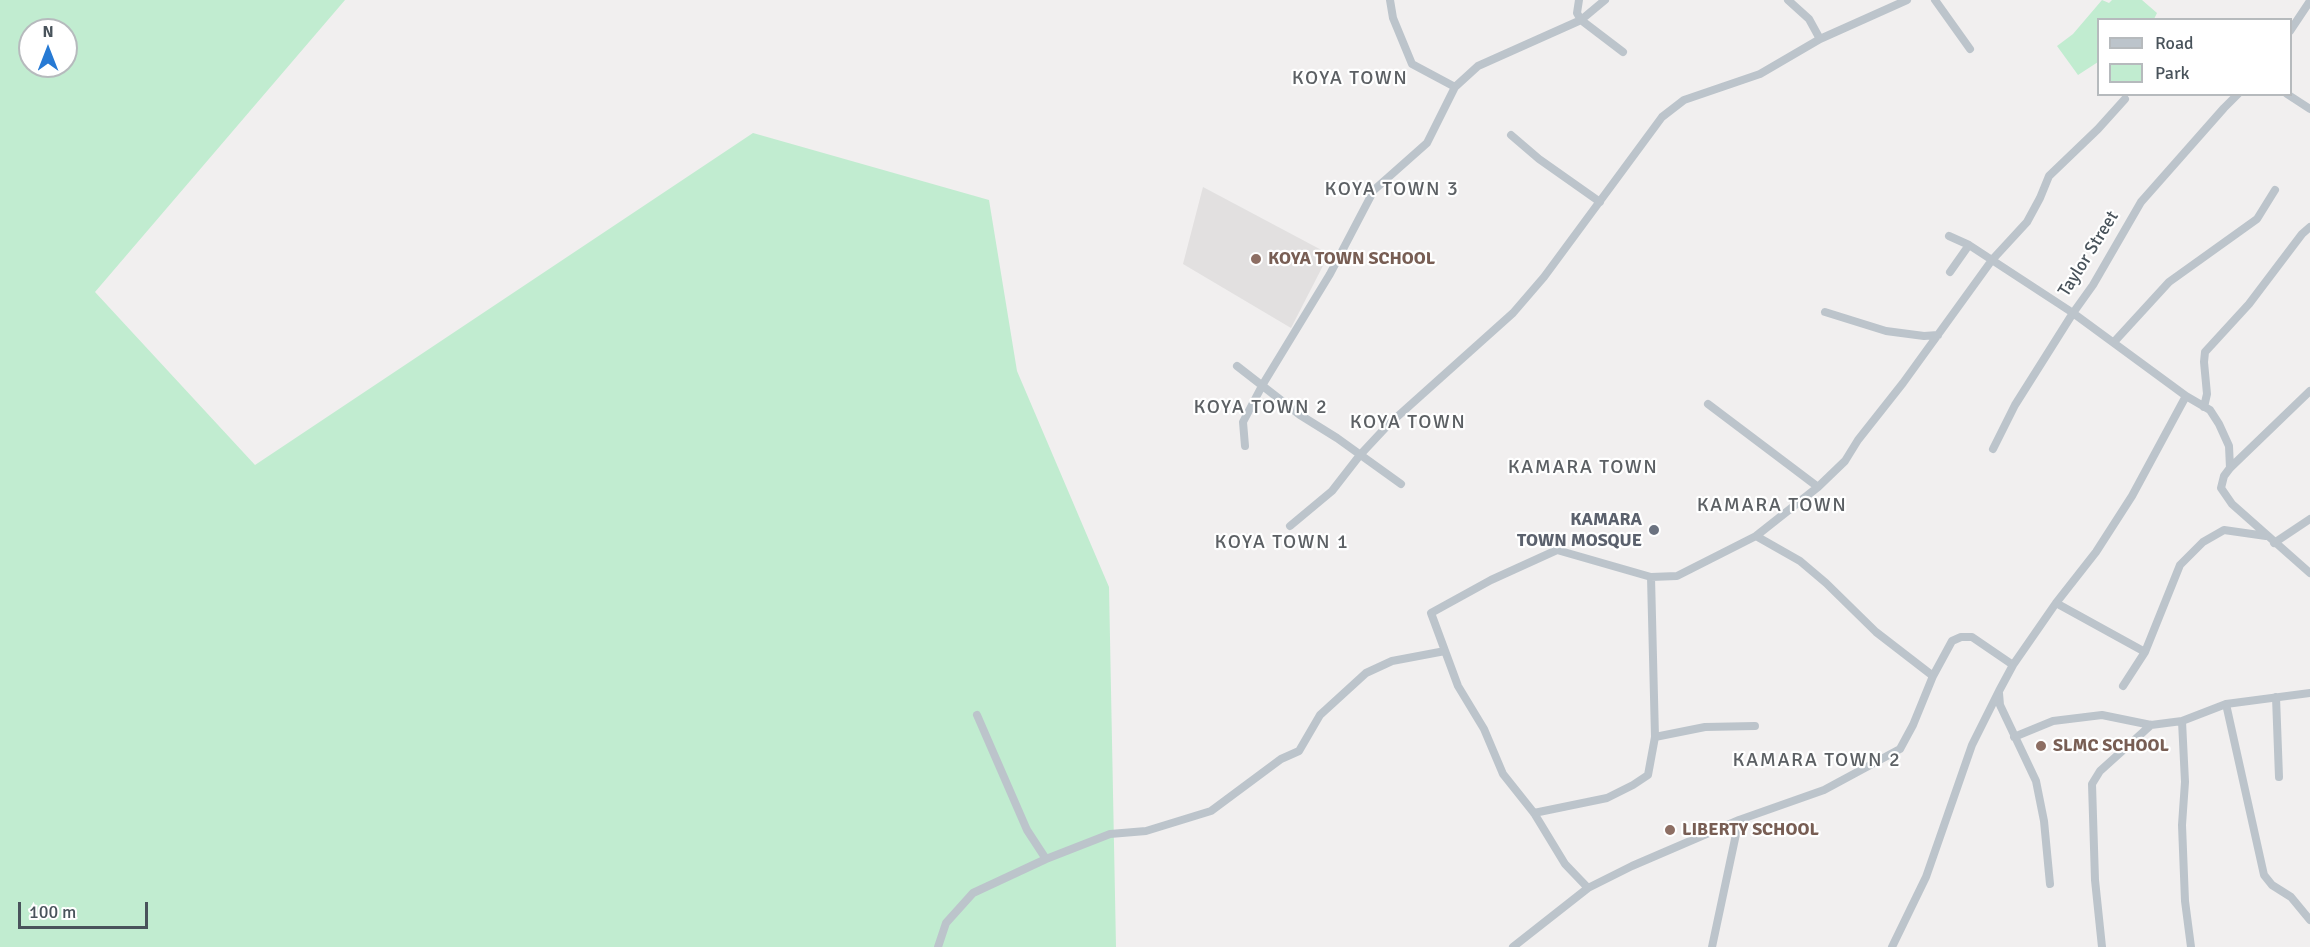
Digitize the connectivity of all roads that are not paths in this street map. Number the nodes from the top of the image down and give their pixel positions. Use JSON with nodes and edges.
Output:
{"nodes":[{"id":1,"x":1390,"y":0,"type":"edge"},
{"id":2,"x":1579,"y":0,"type":"edge"},
{"id":3,"x":1605,"y":0,"type":"edge"},
{"id":4,"x":1788,"y":0,"type":"edge"},
{"id":5,"x":1907,"y":0,"type":"edge"},
{"id":6,"x":1935,"y":0,"type":"edge"},
{"id":7,"x":2308,"y":1,"type":"edge"},
{"id":8,"x":1581,"y":20,"type":"junction"},
{"id":9,"x":2292,"y":28,"type":"edge"},
{"id":10,"x":1820,"y":39,"type":"junction"},
{"id":11,"x":1970,"y":49,"type":"dead end"},
{"id":12,"x":1623,"y":52,"type":"dead end"},
{"id":13,"x":1455,"y":87,"type":"junction"},
{"id":14,"x":2236,"y":96,"type":"edge"},
{"id":15,"x":2290,"y":96,"type":"edge"},
{"id":16,"x":2125,"y":99,"type":"dead end"},
{"id":17,"x":2310,"y":110,"type":"edge"},
{"id":18,"x":1511,"y":135,"type":"dead end"},
{"id":19,"x":2275,"y":190,"type":"dead end"},
{"id":20,"x":1600,"y":202,"type":"junction"},
{"id":21,"x":2310,"y":227,"type":"edge"},
{"id":22,"x":1949,"y":236,"type":"dead end"},
{"id":23,"x":1969,"y":245,"type":"junction"},
{"id":24,"x":1992,"y":260,"type":"junction"},
{"id":25,"x":1950,"y":272,"type":"dead end"},
{"id":26,"x":1825,"y":312,"type":"dead end"},
{"id":27,"x":2073,"y":312,"type":"junction"},
{"id":28,"x":1938,"y":335,"type":"junction"},
{"id":29,"x":2114,"y":342,"type":"junction"},
{"id":30,"x":1237,"y":366,"type":"dead end"},
{"id":31,"x":1263,"y":384,"type":"junction"},
{"id":32,"x":2310,"y":391,"type":"edge"},
{"id":33,"x":2186,"y":396,"type":"junction"},
{"id":34,"x":1708,"y":404,"type":"dead end"},
{"id":35,"x":2204,"y":407,"type":"junction"},
{"id":36,"x":1245,"y":446,"type":"dead end"},
{"id":37,"x":1993,"y":449,"type":"dead end"},
{"id":38,"x":1360,"y":454,"type":"junction"},
{"id":39,"x":2230,"y":468,"type":"junction"},
{"id":40,"x":1401,"y":484,"type":"dead end"},
{"id":41,"x":1818,"y":487,"type":"junction"},
{"id":42,"x":2310,"y":519,"type":"edge"},
{"id":43,"x":1290,"y":526,"type":"dead end"},
{"id":44,"x":1756,"y":536,"type":"junction"},
{"id":45,"x":2270,"y":539,"type":"junction"},
{"id":46,"x":2310,"y":573,"type":"edge"},
{"id":47,"x":1651,"y":577,"type":"junction"},
{"id":48,"x":2056,"y":603,"type":"junction"},
{"id":49,"x":1445,"y":651,"type":"junction"},
{"id":50,"x":2145,"y":652,"type":"junction"},
{"id":51,"x":2013,"y":665,"type":"junction"},
{"id":52,"x":1933,"y":676,"type":"junction"},
{"id":53,"x":2123,"y":686,"type":"dead end"},
{"id":54,"x":1999,"y":691,"type":"junction"},
{"id":55,"x":2310,"y":693,"type":"edge"},
{"id":56,"x":2276,"y":697,"type":"junction"},
{"id":57,"x":2226,"y":704,"type":"junction"},
{"id":58,"x":978,"y":715,"type":"dead end"},
{"id":59,"x":2182,"y":721,"type":"junction"},
{"id":60,"x":2151,"y":725,"type":"junction"},
{"id":61,"x":1755,"y":726,"type":"dead end"},
{"id":62,"x":1655,"y":737,"type":"junction"},
{"id":63,"x":2014,"y":737,"type":"junction"},
{"id":64,"x":2279,"y":777,"type":"dead end"},
{"id":65,"x":1534,"y":813,"type":"junction"},
{"id":66,"x":1739,"y":820,"type":"junction"},
{"id":67,"x":1046,"y":859,"type":"junction"},
{"id":68,"x":2050,"y":884,"type":"dead end"},
{"id":69,"x":1588,"y":888,"type":"junction"},
{"id":70,"x":2310,"y":920,"type":"edge"},
{"id":71,"x":938,"y":947,"type":"edge"},
{"id":72,"x":1513,"y":947,"type":"edge"},
{"id":73,"x":1712,"y":947,"type":"edge"},
{"id":74,"x":1893,"y":947,"type":"edge"},
{"id":75,"x":2102,"y":947,"type":"edge"},
{"id":76,"x":2191,"y":947,"type":"edge"}],
"edges":[{"from":1,"to":13,"type":"street"},
{"from":2,"to":8,"type":"street"},
{"from":3,"to":8,"type":"street"},
{"from":4,"to":10,"type":"street"},
{"from":5,"to":10,"type":"street"},
{"from":6,"to":11,"type":"street"},
{"from":7,"to":9,"type":"street"},
{"from":8,"to":12,"type":"street"},
{"from":8,"to":13,"type":"street"},
{"from":10,"to":20,"type":"street"},
{"from":13,"to":31,"type":"street"},
{"from":14,"to":27,"type":"street","name":"Taylor Street"},
{"from":15,"to":17,"type":"street"},
{"from":16,"to":24,"type":"street"},
{"from":18,"to":20,"type":"street"},
{"from":19,"to":29,"type":"street"},
{"from":20,"to":38,"type":"street"},
{"from":21,"to":35,"type":"street"},
{"from":22,"to":23,"type":"street"},
{"from":23,"to":24,"type":"street"},
{"from":23,"to":25,"type":"street"},
{"from":24,"to":27,"type":"street"},
{"from":24,"to":28,"type":"street"},
{"from":26,"to":28,"type":"street"},
{"from":27,"to":29,"type":"street"},
{"from":27,"to":37,"type":"street","name":"Taylor Street"},
{"from":28,"to":41,"type":"street"},
{"from":29,"to":33,"type":"street"},
{"from":30,"to":31,"type":"street"},
{"from":31,"to":36,"type":"street"},
{"from":31,"to":38,"type":"street"},
{"from":32,"to":39,"type":"street"},
{"from":33,"to":35,"type":"street"},
{"from":33,"to":48,"type":"street"},
{"from":34,"to":41,"type":"street"},
{"from":35,"to":39,"type":"street"},
{"from":38,"to":40,"type":"street"},
{"from":38,"to":43,"type":"street"},
{"from":39,"to":45,"type":"street"},
{"from":41,"to":44,"type":"street"},
{"from":42,"to":45,"type":"street"},
{"from":44,"to":47,"type":"street"},
{"from":44,"to":52,"type":"street"},
{"from":45,"to":46,"type":"street"},
{"from":45,"to":50,"type":"street"},
{"from":47,"to":49,"type":"street"},
{"from":47,"to":62,"type":"street"},
{"from":48,"to":50,"type":"street"},
{"from":48,"to":51,"type":"street"},
{"from":49,"to":65,"type":"street"},
{"from":49,"to":67,"type":"street"},
{"from":50,"to":53,"type":"street"},
{"from":51,"to":52,"type":"street"},
{"from":51,"to":54,"type":"street"},
{"from":52,"to":66,"type":"street"},
{"from":54,"to":63,"type":"street"},
{"from":54,"to":74,"type":"street"},
{"from":55,"to":56,"type":"street"},
{"from":56,"to":57,"type":"street"},
{"from":56,"to":64,"type":"street"},
{"from":57,"to":59,"type":"street"},
{"from":57,"to":70,"type":"street"},
{"from":58,"to":67,"type":"street"},
{"from":59,"to":60,"type":"street"},
{"from":59,"to":76,"type":"street"},
{"from":60,"to":63,"type":"street"},
{"from":60,"to":75,"type":"street"},
{"from":61,"to":62,"type":"street"},
{"from":62,"to":65,"type":"street"},
{"from":63,"to":68,"type":"street"},
{"from":65,"to":69,"type":"street"},
{"from":66,"to":69,"type":"street"},
{"from":66,"to":73,"type":"street"},
{"from":67,"to":71,"type":"street"},
{"from":69,"to":72,"type":"street"}]}
